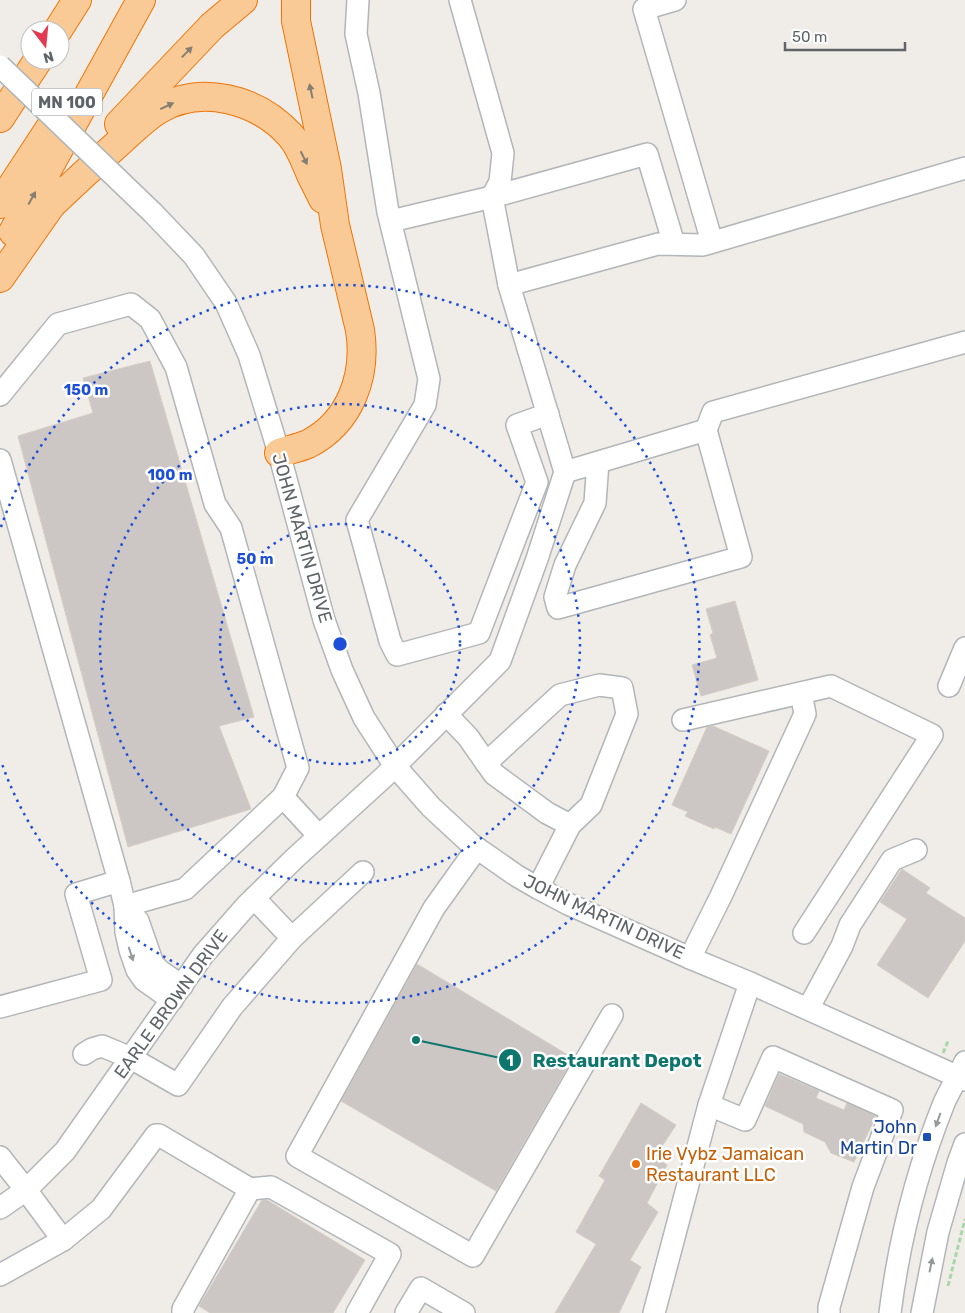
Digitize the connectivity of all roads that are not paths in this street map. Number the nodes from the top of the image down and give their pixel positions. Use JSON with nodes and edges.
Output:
{"nodes":[{"id":1,"x":77,"y":0,"type":"edge"},
{"id":2,"x":134,"y":0,"type":"edge"},
{"id":3,"x":141,"y":0,"type":"edge"},
{"id":4,"x":243,"y":0,"type":"edge"},
{"id":5,"x":296,"y":0,"type":"edge"},
{"id":6,"x":358,"y":0,"type":"edge"},
{"id":7,"x":460,"y":0,"type":"edge"},
{"id":8,"x":675,"y":0,"type":"edge"},
{"id":9,"x":64,"y":20,"type":"edge"},
{"id":10,"x":0,"y":66,"type":"edge"},
{"id":11,"x":31,"y":70,"type":"edge"},
{"id":12,"x":0,"y":118,"type":"edge"},
{"id":13,"x":965,"y":168,"type":"edge"},
{"id":14,"x":492,"y":197,"type":"junction"},
{"id":15,"x":0,"y":204,"type":"edge"},
{"id":16,"x":50,"y":206,"type":"junction"},
{"id":17,"x":391,"y":221,"type":"junction"},
{"id":18,"x":335,"y":225,"type":"junction"},
{"id":19,"x":712,"y":242,"type":"junction"},
{"id":20,"x":674,"y":244,"type":"junction"},
{"id":21,"x":0,"y":256,"type":"edge"},
{"id":22,"x":0,"y":278,"type":"edge"},
{"id":23,"x":509,"y":285,"type":"junction"},
{"id":24,"x":965,"y":342,"type":"edge"},
{"id":25,"x":0,"y":396,"type":"edge"},
{"id":26,"x":548,"y":414,"type":"junction"},
{"id":27,"x":706,"y":430,"type":"junction"},
{"id":28,"x":279,"y":453,"type":"junction"},
{"id":29,"x":0,"y":460,"type":"edge"},
{"id":30,"x":598,"y":462,"type":"junction"},
{"id":31,"x":565,"y":472,"type":"junction"},
{"id":32,"x":537,"y":559,"type":"junction"},
{"id":33,"x":565,"y":565,"type":"junction"},
{"id":34,"x":965,"y":648,"type":"edge"},
{"id":35,"x":949,"y":686,"type":"dead end"},
{"id":36,"x":801,"y":693,"type":"junction"},
{"id":37,"x":446,"y":714,"type":"junction"},
{"id":38,"x":683,"y":720,"type":"dead end"},
{"id":39,"x":486,"y":763,"type":"junction"},
{"id":40,"x":395,"y":766,"type":"junction"},
{"id":41,"x":283,"y":797,"type":"junction"},
{"id":42,"x":570,"y":825,"type":"junction"},
{"id":43,"x":319,"y":836,"type":"junction"},
{"id":44,"x":477,"y":848,"type":"junction"},
{"id":45,"x":916,"y":850,"type":"dead end"},
{"id":46,"x":363,"y":872,"type":"dead end"},
{"id":47,"x":119,"y":881,"type":"junction"},
{"id":48,"x":538,"y":888,"type":"junction"},
{"id":49,"x":254,"y":898,"type":"junction"},
{"id":50,"x":126,"y":906,"type":"junction"},
{"id":51,"x":804,"y":933,"type":"dead end"},
{"id":52,"x":292,"y":938,"type":"junction"},
{"id":53,"x":690,"y":958,"type":"junction"},
{"id":54,"x":750,"y":982,"type":"junction"},
{"id":55,"x":177,"y":993,"type":"junction"},
{"id":56,"x":0,"y":1007,"type":"edge"},
{"id":57,"x":808,"y":1009,"type":"junction"},
{"id":58,"x":612,"y":1015,"type":"dead end"},
{"id":59,"x":84,"y":1054,"type":"dead end"},
{"id":60,"x":131,"y":1058,"type":"junction"},
{"id":61,"x":963,"y":1073,"type":"edge"},
{"id":62,"x":709,"y":1105,"type":"junction"},
{"id":63,"x":965,"y":1144,"type":"edge"},
{"id":64,"x":0,"y":1157,"type":"edge"},
{"id":65,"x":250,"y":1189,"type":"junction"},
{"id":66,"x":26,"y":1190,"type":"junction"},
{"id":67,"x":0,"y":1208,"type":"edge"},
{"id":68,"x":63,"y":1240,"type":"junction"},
{"id":69,"x":0,"y":1275,"type":"edge"},
{"id":70,"x":886,"y":1311,"type":"edge"},
{"id":71,"x":183,"y":1313,"type":"edge"},
{"id":72,"x":357,"y":1313,"type":"edge"},
{"id":73,"x":406,"y":1313,"type":"edge"},
{"id":74,"x":464,"y":1313,"type":"edge"},
{"id":75,"x":654,"y":1313,"type":"edge"},
{"id":76,"x":829,"y":1313,"type":"edge"},
{"id":77,"x":922,"y":1313,"type":"edge"}],
"edges":[{"from":1,"to":9,"type":"highway"},
{"from":2,"to":15,"type":"highway","number":"MN 100"},
{"from":21,"to":3,"type":"highway","one_way":true},
{"from":16,"to":4,"type":"highway","one_way":true},
{"from":18,"to":5,"type":"highway","one_way":true},
{"from":6,"to":17,"type":"street"},
{"from":7,"to":14,"type":"street"},
{"from":8,"to":19,"type":"street"},
{"from":10,"to":28,"type":"street","name":"JOHN MARTIN DRIVE","bridge":true},
{"from":11,"to":12,"type":"highway","number":"MN 100"},
{"from":13,"to":19,"type":"street"},
{"from":14,"to":17,"type":"street"},
{"from":14,"to":20,"type":"street"},
{"from":14,"to":23,"type":"street"},
{"from":16,"to":18,"type":"highway","one_way":true},
{"from":16,"to":22,"type":"highway"},
{"from":17,"to":26,"type":"street"},
{"from":18,"to":28,"type":"highway"},
{"from":19,"to":20,"type":"street"},
{"from":20,"to":23,"type":"street"},
{"from":23,"to":26,"type":"street"},
{"from":24,"to":27,"type":"street"},
{"from":25,"to":41,"type":"street"},
{"from":26,"to":31,"type":"street"},
{"from":27,"to":30,"type":"street"},
{"from":27,"to":33,"type":"street"},
{"from":28,"to":40,"type":"street","name":"JOHN MARTIN DRIVE"},
{"from":29,"to":47,"type":"street"},
{"from":30,"to":31,"type":"street"},
{"from":30,"to":33,"type":"street"},
{"from":31,"to":32,"type":"street","name":"EARLE BROWN DRIVE"},
{"from":32,"to":33,"type":"street"},
{"from":32,"to":37,"type":"street","name":"EARLE BROWN DRIVE"},
{"from":34,"to":35,"type":"street"},
{"from":36,"to":38,"type":"street"},
{"from":36,"to":51,"type":"street"},
{"from":36,"to":53,"type":"street"},
{"from":37,"to":39,"type":"street"},
{"from":37,"to":40,"type":"street","name":"EARLE BROWN DRIVE"},
{"from":39,"to":42,"type":"street"},
{"from":39,"to":42,"type":"street"},
{"from":40,"to":43,"type":"street","name":"EARLE BROWN DRIVE"},
{"from":40,"to":44,"type":"street","name":"JOHN MARTIN DRIVE"},
{"from":41,"to":43,"type":"street"},
{"from":41,"to":50,"type":"street"},
{"from":42,"to":48,"type":"street"},
{"from":43,"to":49,"type":"street","name":"EARLE BROWN DRIVE"},
{"from":44,"to":48,"type":"street","name":"JOHN MARTIN DRIVE"},
{"from":44,"to":58,"type":"street"},
{"from":45,"to":57,"type":"street"},
{"from":46,"to":52,"type":"street"},
{"from":47,"to":50,"type":"street"},
{"from":47,"to":56,"type":"street"},
{"from":48,"to":53,"type":"street","name":"JOHN MARTIN DRIVE"},
{"from":49,"to":52,"type":"street"},
{"from":49,"to":55,"type":"street","name":"EARLE BROWN DRIVE"},
{"from":50,"to":55,"type":"street"},
{"from":52,"to":60,"type":"street"},
{"from":53,"to":54,"type":"street","name":"JOHN MARTIN DRIVE"},
{"from":54,"to":57,"type":"street","name":"JOHN MARTIN DRIVE"},
{"from":54,"to":62,"type":"street"},
{"from":55,"to":60,"type":"street","name":"EARLE BROWN DRIVE"},
{"from":57,"to":61,"type":"street","name":"JOHN MARTIN DRIVE"},
{"from":59,"to":60,"type":"street"},
{"from":60,"to":66,"type":"street","name":"EARLE BROWN DRIVE"},
{"from":61,"to":70,"type":"street","one_way":true},
{"from":62,"to":75,"type":"street"},
{"from":62,"to":76,"type":"street"},
{"from":77,"to":63,"type":"street","one_way":true},
{"from":64,"to":66,"type":"street"},
{"from":65,"to":68,"type":"street"},
{"from":65,"to":71,"type":"street"},
{"from":65,"to":72,"type":"street"},
{"from":66,"to":67,"type":"street","name":"EARLE BROWN DRIVE"},
{"from":66,"to":68,"type":"street"},
{"from":68,"to":69,"type":"street"},
{"from":73,"to":74,"type":"street"}]}
